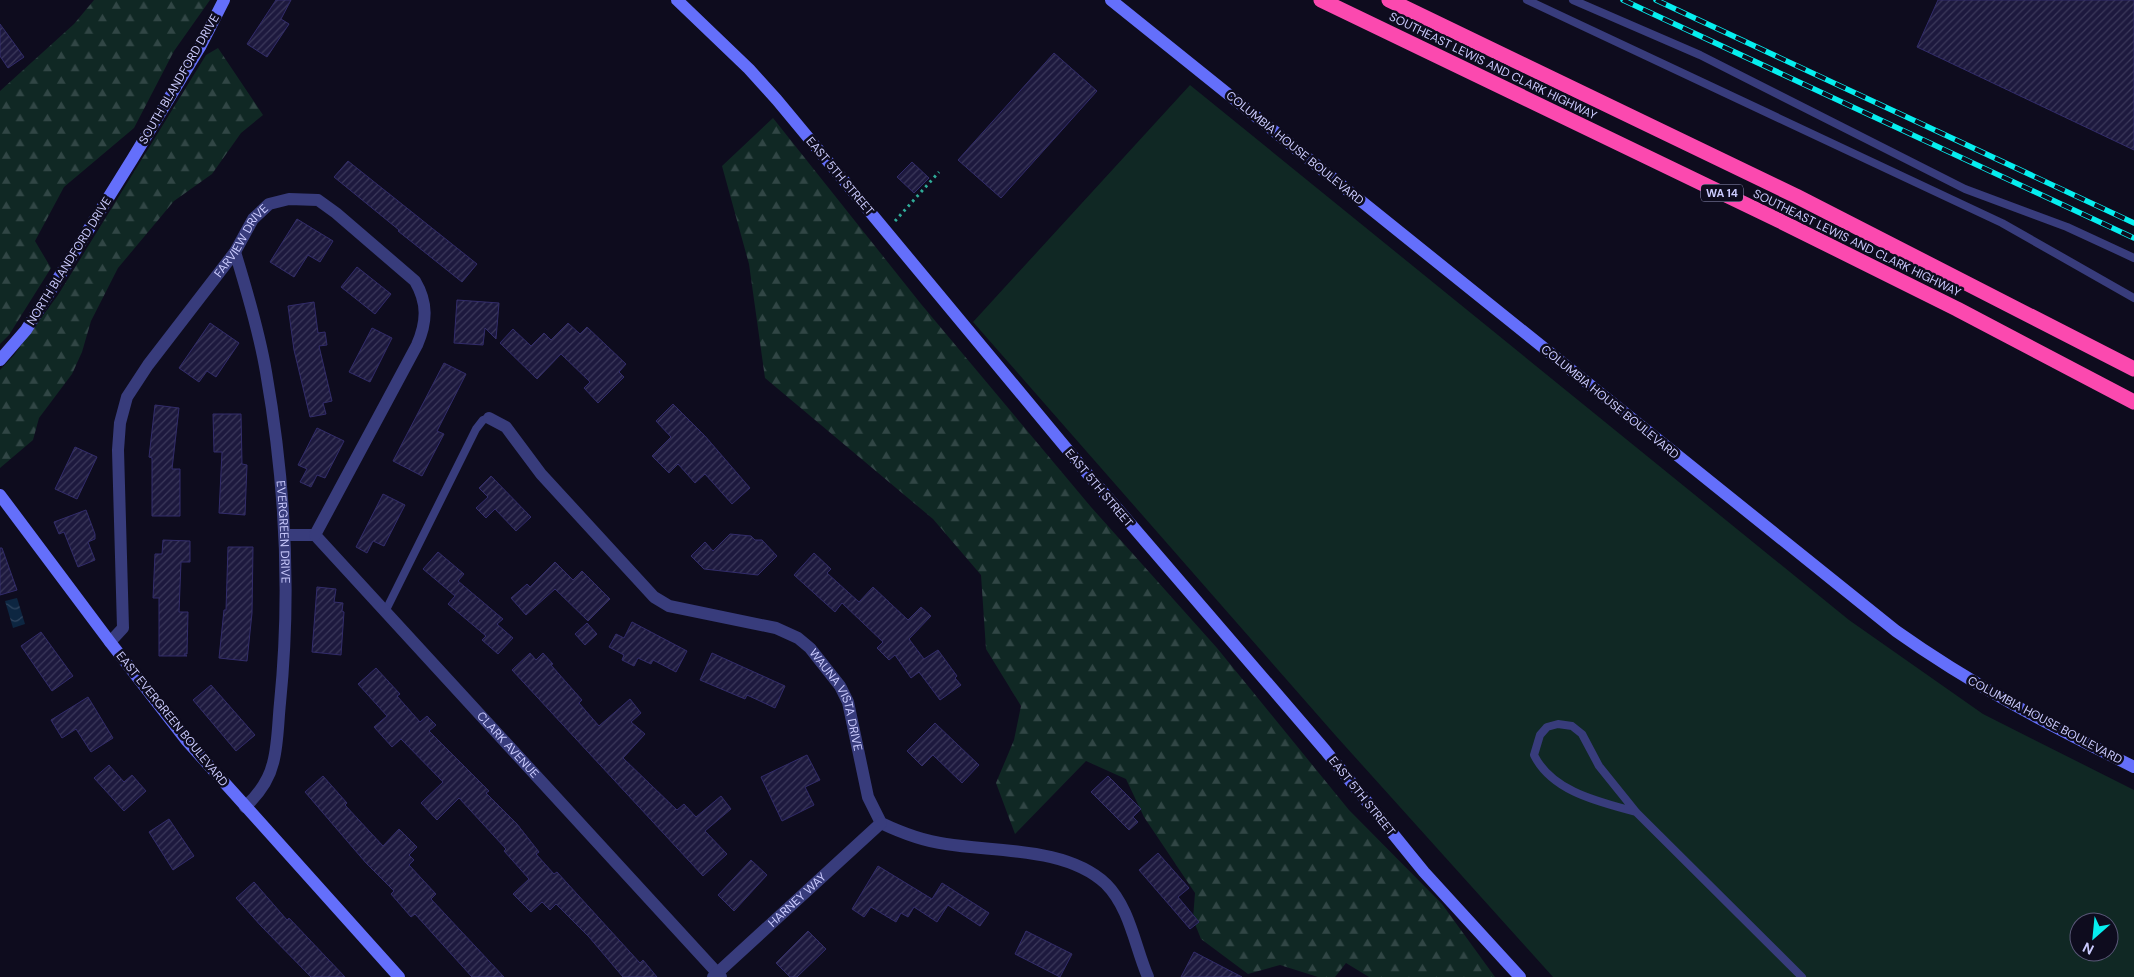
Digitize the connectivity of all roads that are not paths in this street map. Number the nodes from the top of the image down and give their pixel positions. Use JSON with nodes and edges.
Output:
{"nodes":[{"id":1,"x":224,"y":0,"type":"edge"},
{"id":2,"x":677,"y":0,"type":"edge"},
{"id":3,"x":1111,"y":0,"type":"edge"},
{"id":4,"x":1321,"y":0,"type":"edge"},
{"id":5,"x":1389,"y":0,"type":"edge"},
{"id":6,"x":1527,"y":0,"type":"edge"},
{"id":7,"x":1573,"y":0,"type":"edge"},
{"id":8,"x":133,"y":158,"type":"joint"},
{"id":9,"x":235,"y":252,"type":"junction"},
{"id":10,"x":2134,"y":258,"type":"edge"},
{"id":11,"x":2134,"y":298,"type":"edge"},
{"id":12,"x":0,"y":360,"type":"edge"},
{"id":13,"x":2134,"y":369,"type":"edge"},
{"id":14,"x":2119,"y":394,"type":"junction"},
{"id":15,"x":2134,"y":402,"type":"edge"},
{"id":16,"x":2134,"y":406,"type":"edge"},
{"id":17,"x":489,"y":418,"type":"joint"},
{"id":18,"x":0,"y":495,"type":"edge"},
{"id":19,"x":284,"y":535,"type":"junction"},
{"id":20,"x":316,"y":536,"type":"junction"},
{"id":21,"x":385,"y":612,"type":"junction"},
{"id":22,"x":110,"y":642,"type":"junction"},
{"id":23,"x":2134,"y":767,"type":"edge"},
{"id":24,"x":245,"y":807,"type":"junction"},
{"id":25,"x":1636,"y":812,"type":"junction"},
{"id":26,"x":881,"y":824,"type":"junction"},
{"id":27,"x":717,"y":976,"type":"edge"},
{"id":28,"x":399,"y":977,"type":"edge"},
{"id":29,"x":1148,"y":977,"type":"edge"},
{"id":30,"x":1520,"y":977,"type":"edge"},
{"id":31,"x":1802,"y":977,"type":"edge"}],
"edges":[{"from":1,"to":8,"type":"street","name":"SOUTH BLANDFORD DRIVE"},
{"from":2,"to":30,"type":"street","name":"EAST 5TH STREET"},
{"from":3,"to":23,"type":"street","name":"COLUMBIA HOUSE BOULEVARD"},
{"from":4,"to":14,"type":"highway","name":"SOUTHEAST LEWIS AND CLARK HIGHWAY","number":"WA 14"},
{"from":5,"to":13,"type":"highway","name":"SOUTHEAST LEWIS AND CLARK HIGHWAY","number":"WA 14"},
{"from":6,"to":11,"type":"lane"},
{"from":7,"to":10,"type":"lane"},
{"from":8,"to":12,"type":"street","name":"NORTH BLANDFORD DRIVE"},
{"from":9,"to":19,"type":"street","name":"EVERGREEN DRIVE"},
{"from":9,"to":20,"type":"street","name":"FARVIEW DRIVE"},
{"from":9,"to":22,"type":"street","name":"FARVIEW DRIVE"},
{"from":14,"to":15,"type":"highway","name":"SOUTHEAST LEWIS AND CLARK HIGHWAY","number":"WA 14"},
{"from":14,"to":16,"type":"highway"},
{"from":17,"to":21,"type":"lane"},
{"from":17,"to":26,"type":"street","name":"WAUNA VISTA DRIVE"},
{"from":18,"to":22,"type":"street","name":"EAST EVERGREEN BOULEVARD"},
{"from":19,"to":20,"type":"street"},
{"from":19,"to":24,"type":"street","name":"EVERGREEN DRIVE"},
{"from":20,"to":21,"type":"street","name":"CLARK AVENUE"},
{"from":21,"to":27,"type":"street","name":"CLARK AVENUE"},
{"from":22,"to":24,"type":"street","name":"EAST EVERGREEN BOULEVARD"},
{"from":24,"to":28,"type":"street","name":"EAST EVERGREEN BOULEVARD"},
{"from":25,"to":25,"type":"lane"},
{"from":25,"to":31,"type":"lane"},
{"from":26,"to":27,"type":"street","name":"HARNEY WAY"},
{"from":26,"to":29,"type":"street"}]}
